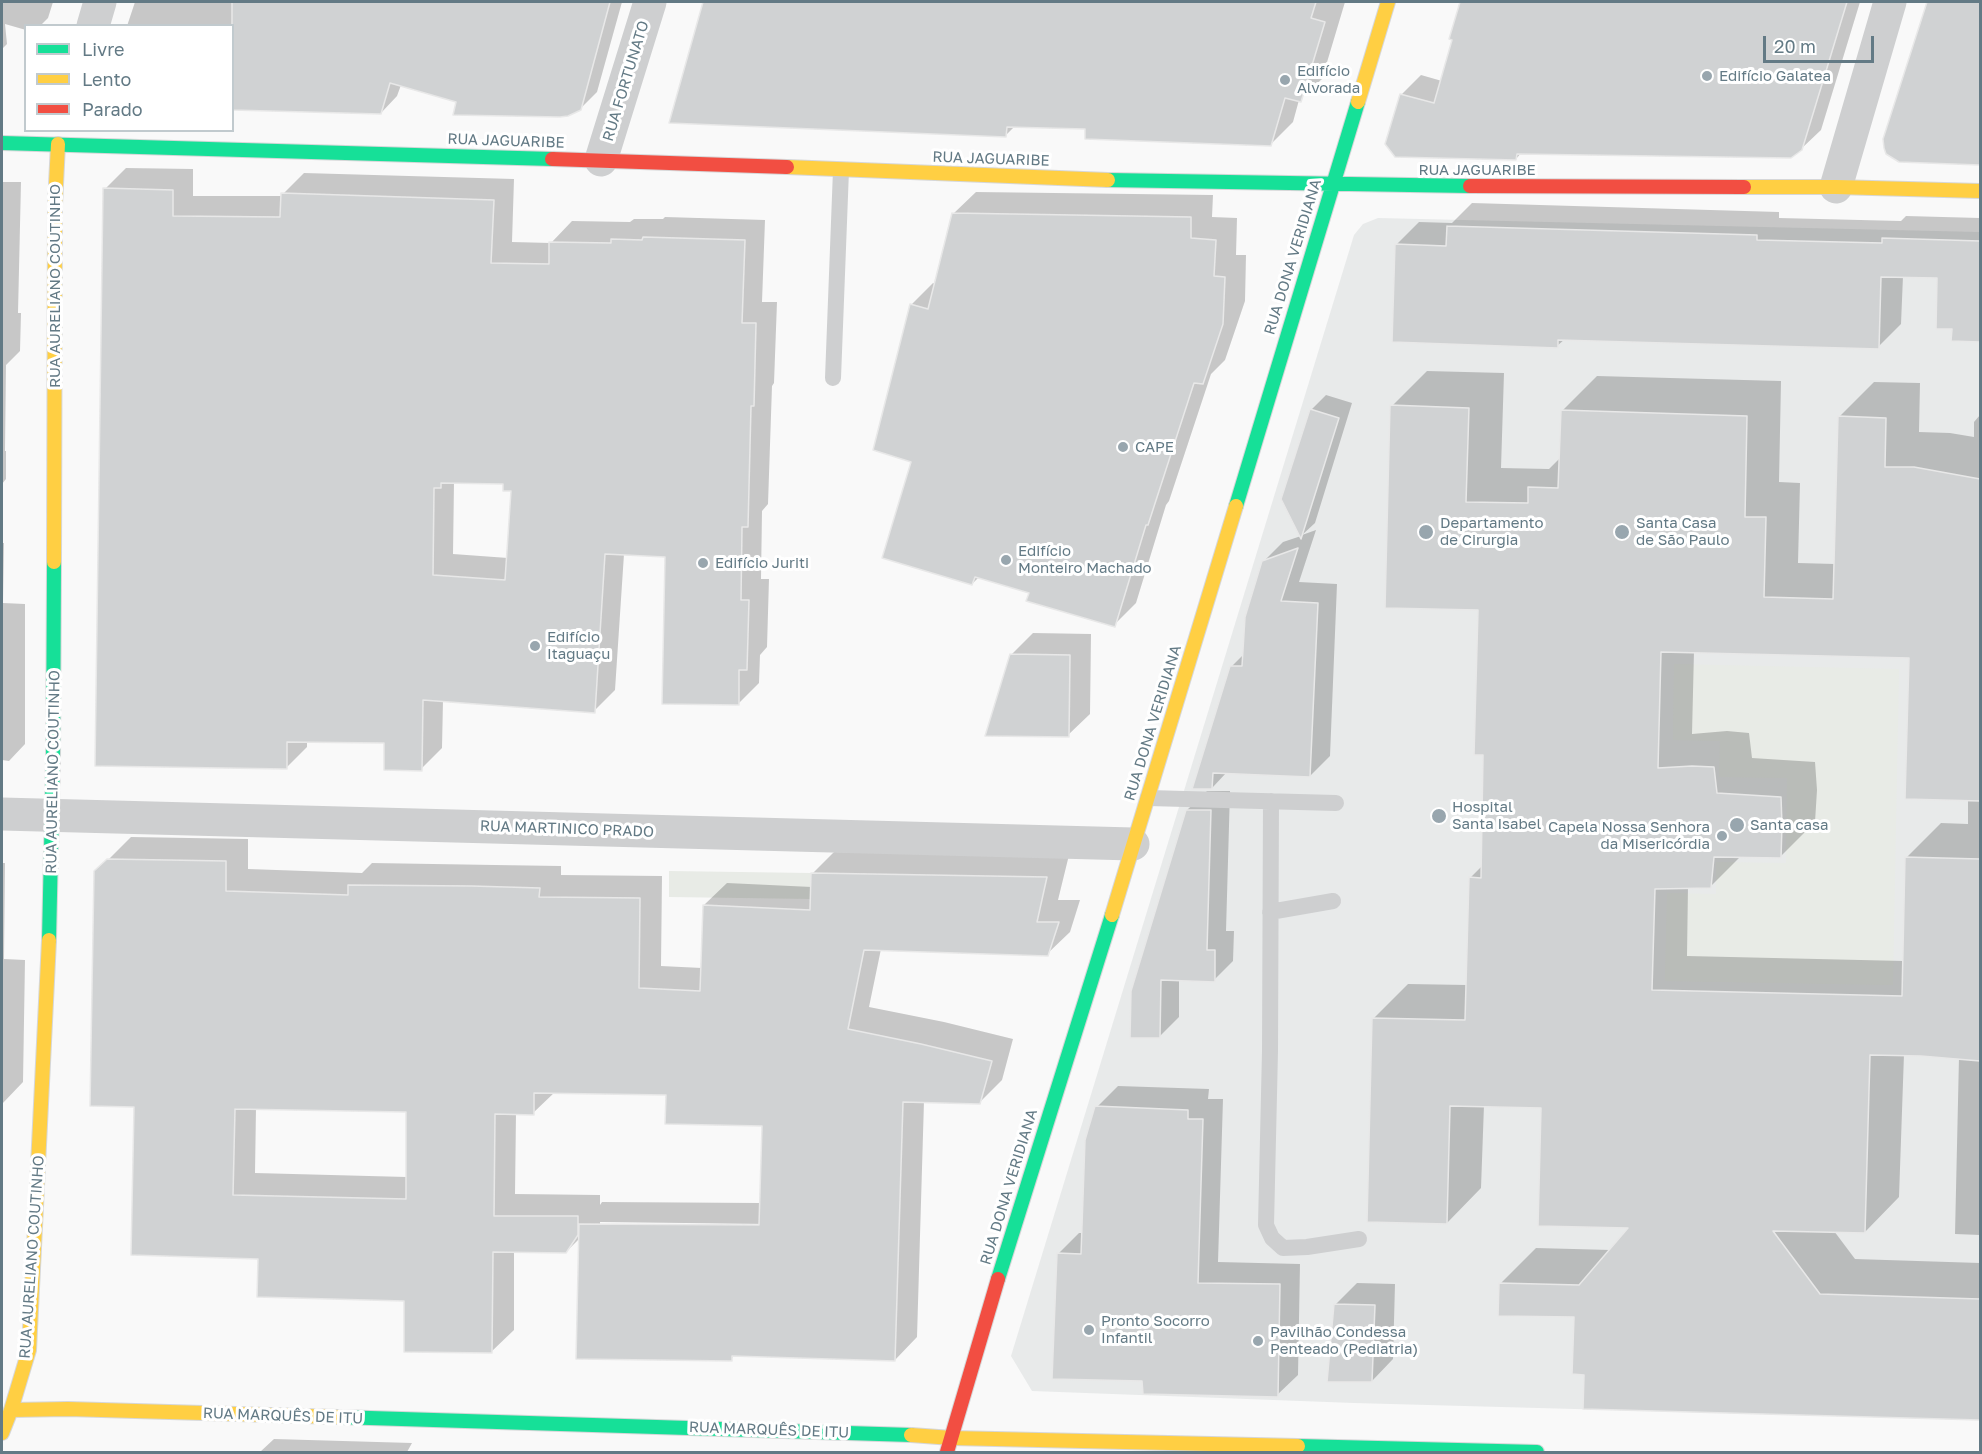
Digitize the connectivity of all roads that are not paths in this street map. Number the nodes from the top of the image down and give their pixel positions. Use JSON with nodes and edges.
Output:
{"nodes":[{"id":1,"x":100,"y":2,"type":"edge"},
{"id":2,"x":650,"y":2,"type":"edge"},
{"id":3,"x":1388,"y":2,"type":"edge"},
{"id":4,"x":1890,"y":2,"type":"edge"},
{"id":5,"x":94,"y":24,"type":"edge"},
{"id":6,"x":60,"y":137,"type":"edge"},
{"id":7,"x":2,"y":143,"type":"edge"},
{"id":8,"x":601,"y":160,"type":"junction"},
{"id":9,"x":841,"y":170,"type":"junction"},
{"id":10,"x":1332,"y":185,"type":"junction"},
{"id":11,"x":1836,"y":187,"type":"junction"},
{"id":12,"x":1980,"y":191,"type":"edge"},
{"id":13,"x":833,"y":378,"type":"dead end"},
{"id":14,"x":1148,"y":798,"type":"junction"},
{"id":15,"x":1271,"y":801,"type":"junction"},
{"id":16,"x":1336,"y":803,"type":"dead end"},
{"id":17,"x":2,"y":814,"type":"edge"},
{"id":18,"x":53,"y":816,"type":"junction"},
{"id":19,"x":1133,"y":844,"type":"junction"},
{"id":20,"x":1333,"y":900,"type":"dead end"},
{"id":21,"x":1270,"y":912,"type":"junction"},
{"id":22,"x":1359,"y":1239,"type":"dead end"},
{"id":23,"x":5,"y":1418,"type":"edge"},
{"id":24,"x":952,"y":1438,"type":"junction"},
{"id":25,"x":947,"y":1452,"type":"edge"},
{"id":26,"x":1537,"y":1452,"type":"edge"}],
"edges":[{"from":1,"to":5,"type":"street"},
{"from":2,"to":8,"type":"street","name":"RUA FORTUNATO"},
{"from":3,"to":10,"type":"street","name":"RUA DONA VERIDIANA"},
{"from":4,"to":11,"type":"street"},
{"from":6,"to":7,"type":"street","name":"RUA JAGUARIBE"},
{"from":6,"to":8,"type":"street","name":"RUA JAGUARIBE"},
{"from":6,"to":18,"type":"street","name":"RUA AURELIANO COUTINHO"},
{"from":8,"to":9,"type":"street","name":"RUA JAGUARIBE"},
{"from":9,"to":10,"type":"street","name":"RUA JAGUARIBE"},
{"from":9,"to":13,"type":"lane"},
{"from":10,"to":11,"type":"street","name":"RUA JAGUARIBE"},
{"from":10,"to":14,"type":"street","name":"RUA DONA VERIDIANA"},
{"from":11,"to":12,"type":"street","name":"RUA JAGUARIBE"},
{"from":14,"to":15,"type":"lane"},
{"from":14,"to":19,"type":"street","name":"RUA DONA VERIDIANA"},
{"from":15,"to":16,"type":"lane"},
{"from":15,"to":21,"type":"lane"},
{"from":17,"to":18,"type":"street","name":"RUA MARTINICO PRADO"},
{"from":18,"to":19,"type":"street","name":"RUA MARTINICO PRADO"},
{"from":18,"to":23,"type":"street","name":"RUA AURELIANO COUTINHO"},
{"from":19,"to":24,"type":"street","name":"RUA DONA VERIDIANA"},
{"from":20,"to":21,"type":"lane"},
{"from":21,"to":22,"type":"lane"},
{"from":23,"to":24,"type":"street","name":"RUA MARQUÊS DE ITU"},
{"from":24,"to":25,"type":"street","name":"RUA DONA VERIDIANA"},
{"from":24,"to":26,"type":"street","name":"RUA MARQUÊS DE ITU"}]}
